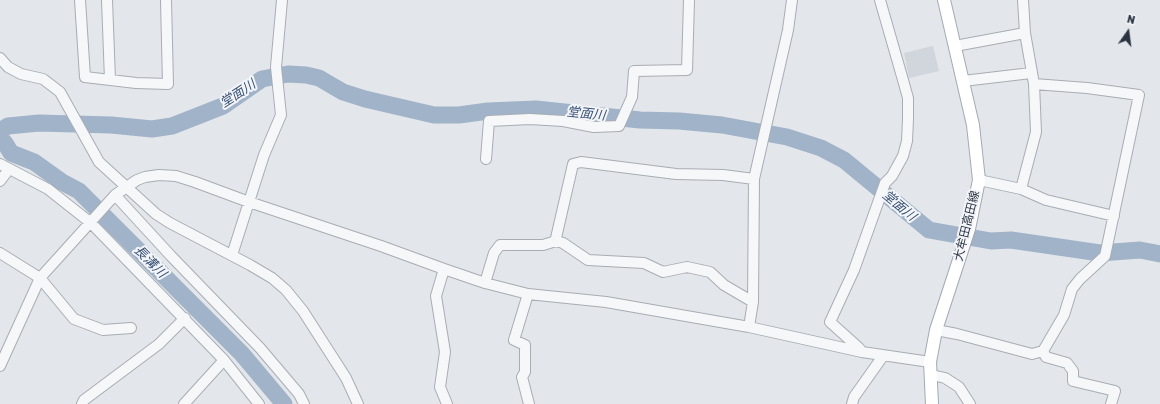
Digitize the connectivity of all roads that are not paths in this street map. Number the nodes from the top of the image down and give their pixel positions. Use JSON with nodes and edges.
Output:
{"nodes":[{"id":1,"x":80,"y":0,"type":"edge"},
{"id":2,"x":107,"y":0,"type":"edge"},
{"id":3,"x":166,"y":0,"type":"edge"},
{"id":4,"x":282,"y":0,"type":"edge"},
{"id":5,"x":689,"y":0,"type":"edge"},
{"id":6,"x":792,"y":0,"type":"edge"},
{"id":7,"x":880,"y":0,"type":"edge"},
{"id":8,"x":944,"y":0,"type":"edge"},
{"id":9,"x":1023,"y":0,"type":"edge"},
{"id":10,"x":1025,"y":33,"type":"junction"},
{"id":11,"x":955,"y":46,"type":"junction"},
{"id":12,"x":0,"y":58,"type":"edge"},
{"id":13,"x":1031,"y":73,"type":"junction"},
{"id":14,"x":110,"y":80,"type":"junction"},
{"id":15,"x":963,"y":81,"type":"junction"},
{"id":16,"x":1034,"y":84,"type":"junction"},
{"id":17,"x":486,"y":158,"type":"dead end"},
{"id":18,"x":5,"y":166,"type":"edge"},
{"id":19,"x":754,"y":180,"type":"junction"},
{"id":20,"x":978,"y":180,"type":"junction"},
{"id":21,"x":0,"y":181,"type":"edge"},
{"id":22,"x":129,"y":187,"type":"junction"},
{"id":23,"x":1021,"y":189,"type":"junction"},
{"id":24,"x":115,"y":196,"type":"junction"},
{"id":25,"x":249,"y":202,"type":"junction"},
{"id":26,"x":1114,"y":216,"type":"junction"},
{"id":27,"x":90,"y":223,"type":"junction"},
{"id":28,"x":556,"y":238,"type":"dead end"},
{"id":29,"x":0,"y":253,"type":"edge"},
{"id":30,"x":232,"y":255,"type":"junction"},
{"id":31,"x":444,"y":269,"type":"junction"},
{"id":32,"x":40,"y":278,"type":"junction"},
{"id":33,"x":485,"y":283,"type":"junction"},
{"id":34,"x":528,"y":294,"type":"junction"},
{"id":35,"x":753,"y":302,"type":"junction"},
{"id":36,"x":185,"y":318,"type":"junction"},
{"id":37,"x":749,"y":327,"type":"junction"},
{"id":38,"x":130,"y":328,"type":"dead end"},
{"id":39,"x":936,"y":330,"type":"junction"},
{"id":40,"x":1043,"y":351,"type":"junction"},
{"id":41,"x":862,"y":352,"type":"junction"},
{"id":42,"x":883,"y":356,"type":"junction"},
{"id":43,"x":224,"y":360,"type":"junction"},
{"id":44,"x":930,"y":362,"type":"junction"},
{"id":45,"x":0,"y":366,"type":"edge"},
{"id":46,"x":932,"y":375,"type":"junction"},
{"id":47,"x":82,"y":404,"type":"edge"},
{"id":48,"x":184,"y":404,"type":"edge"},
{"id":49,"x":259,"y":404,"type":"edge"},
{"id":50,"x":304,"y":404,"type":"edge"},
{"id":51,"x":358,"y":404,"type":"edge"},
{"id":52,"x":447,"y":404,"type":"edge"},
{"id":53,"x":529,"y":404,"type":"edge"},
{"id":54,"x":852,"y":404,"type":"edge"},
{"id":55,"x":932,"y":404,"type":"edge"},
{"id":56,"x":970,"y":404,"type":"edge"},
{"id":57,"x":1111,"y":404,"type":"edge"}],
"edges":[{"from":1,"to":14,"type":"street"},
{"from":2,"to":14,"type":"street"},
{"from":3,"to":14,"type":"street"},
{"from":4,"to":25,"type":"street"},
{"from":5,"to":17,"type":"street"},
{"from":6,"to":19,"type":"street"},
{"from":7,"to":41,"type":"street"},
{"from":8,"to":11,"type":"main road","name":"大牟田高田線"},
{"from":9,"to":10,"type":"street"},
{"from":10,"to":11,"type":"street"},
{"from":10,"to":13,"type":"street"},
{"from":11,"to":15,"type":"main road","name":"大牟田高田線"},
{"from":12,"to":22,"type":"street"},
{"from":13,"to":15,"type":"street"},
{"from":13,"to":16,"type":"street"},
{"from":15,"to":20,"type":"main road","name":"大牟田高田線"},
{"from":16,"to":23,"type":"street"},
{"from":16,"to":26,"type":"street"},
{"from":18,"to":21,"type":"street"},
{"from":18,"to":27,"type":"street"},
{"from":19,"to":28,"type":"street"},
{"from":19,"to":35,"type":"street"},
{"from":20,"to":23,"type":"street"},
{"from":20,"to":39,"type":"main road","name":"大牟田高田線"},
{"from":22,"to":24,"type":"street"},
{"from":22,"to":25,"type":"street"},
{"from":22,"to":30,"type":"street"},
{"from":23,"to":26,"type":"street"},
{"from":24,"to":27,"type":"street"},
{"from":24,"to":50,"type":"street"},
{"from":25,"to":30,"type":"street"},
{"from":25,"to":31,"type":"street"},
{"from":26,"to":40,"type":"street"},
{"from":27,"to":32,"type":"street"},
{"from":27,"to":36,"type":"street"},
{"from":29,"to":32,"type":"street"},
{"from":30,"to":51,"type":"street"},
{"from":31,"to":33,"type":"street"},
{"from":31,"to":52,"type":"street"},
{"from":32,"to":38,"type":"street"},
{"from":32,"to":45,"type":"street"},
{"from":33,"to":34,"type":"street"},
{"from":33,"to":35,"type":"street"},
{"from":34,"to":37,"type":"street"},
{"from":34,"to":53,"type":"street"},
{"from":35,"to":37,"type":"street"},
{"from":36,"to":43,"type":"street"},
{"from":36,"to":47,"type":"street"},
{"from":37,"to":41,"type":"street"},
{"from":39,"to":40,"type":"street"},
{"from":39,"to":44,"type":"main road","name":"大牟田高田線"},
{"from":40,"to":57,"type":"street"},
{"from":41,"to":42,"type":"street"},
{"from":42,"to":44,"type":"street"},
{"from":42,"to":54,"type":"street"},
{"from":43,"to":48,"type":"street"},
{"from":43,"to":49,"type":"street"},
{"from":44,"to":46,"type":"main road","name":"大牟田高田線"},
{"from":46,"to":55,"type":"main road","name":"大牟田高田線"},
{"from":46,"to":56,"type":"street"}]}
